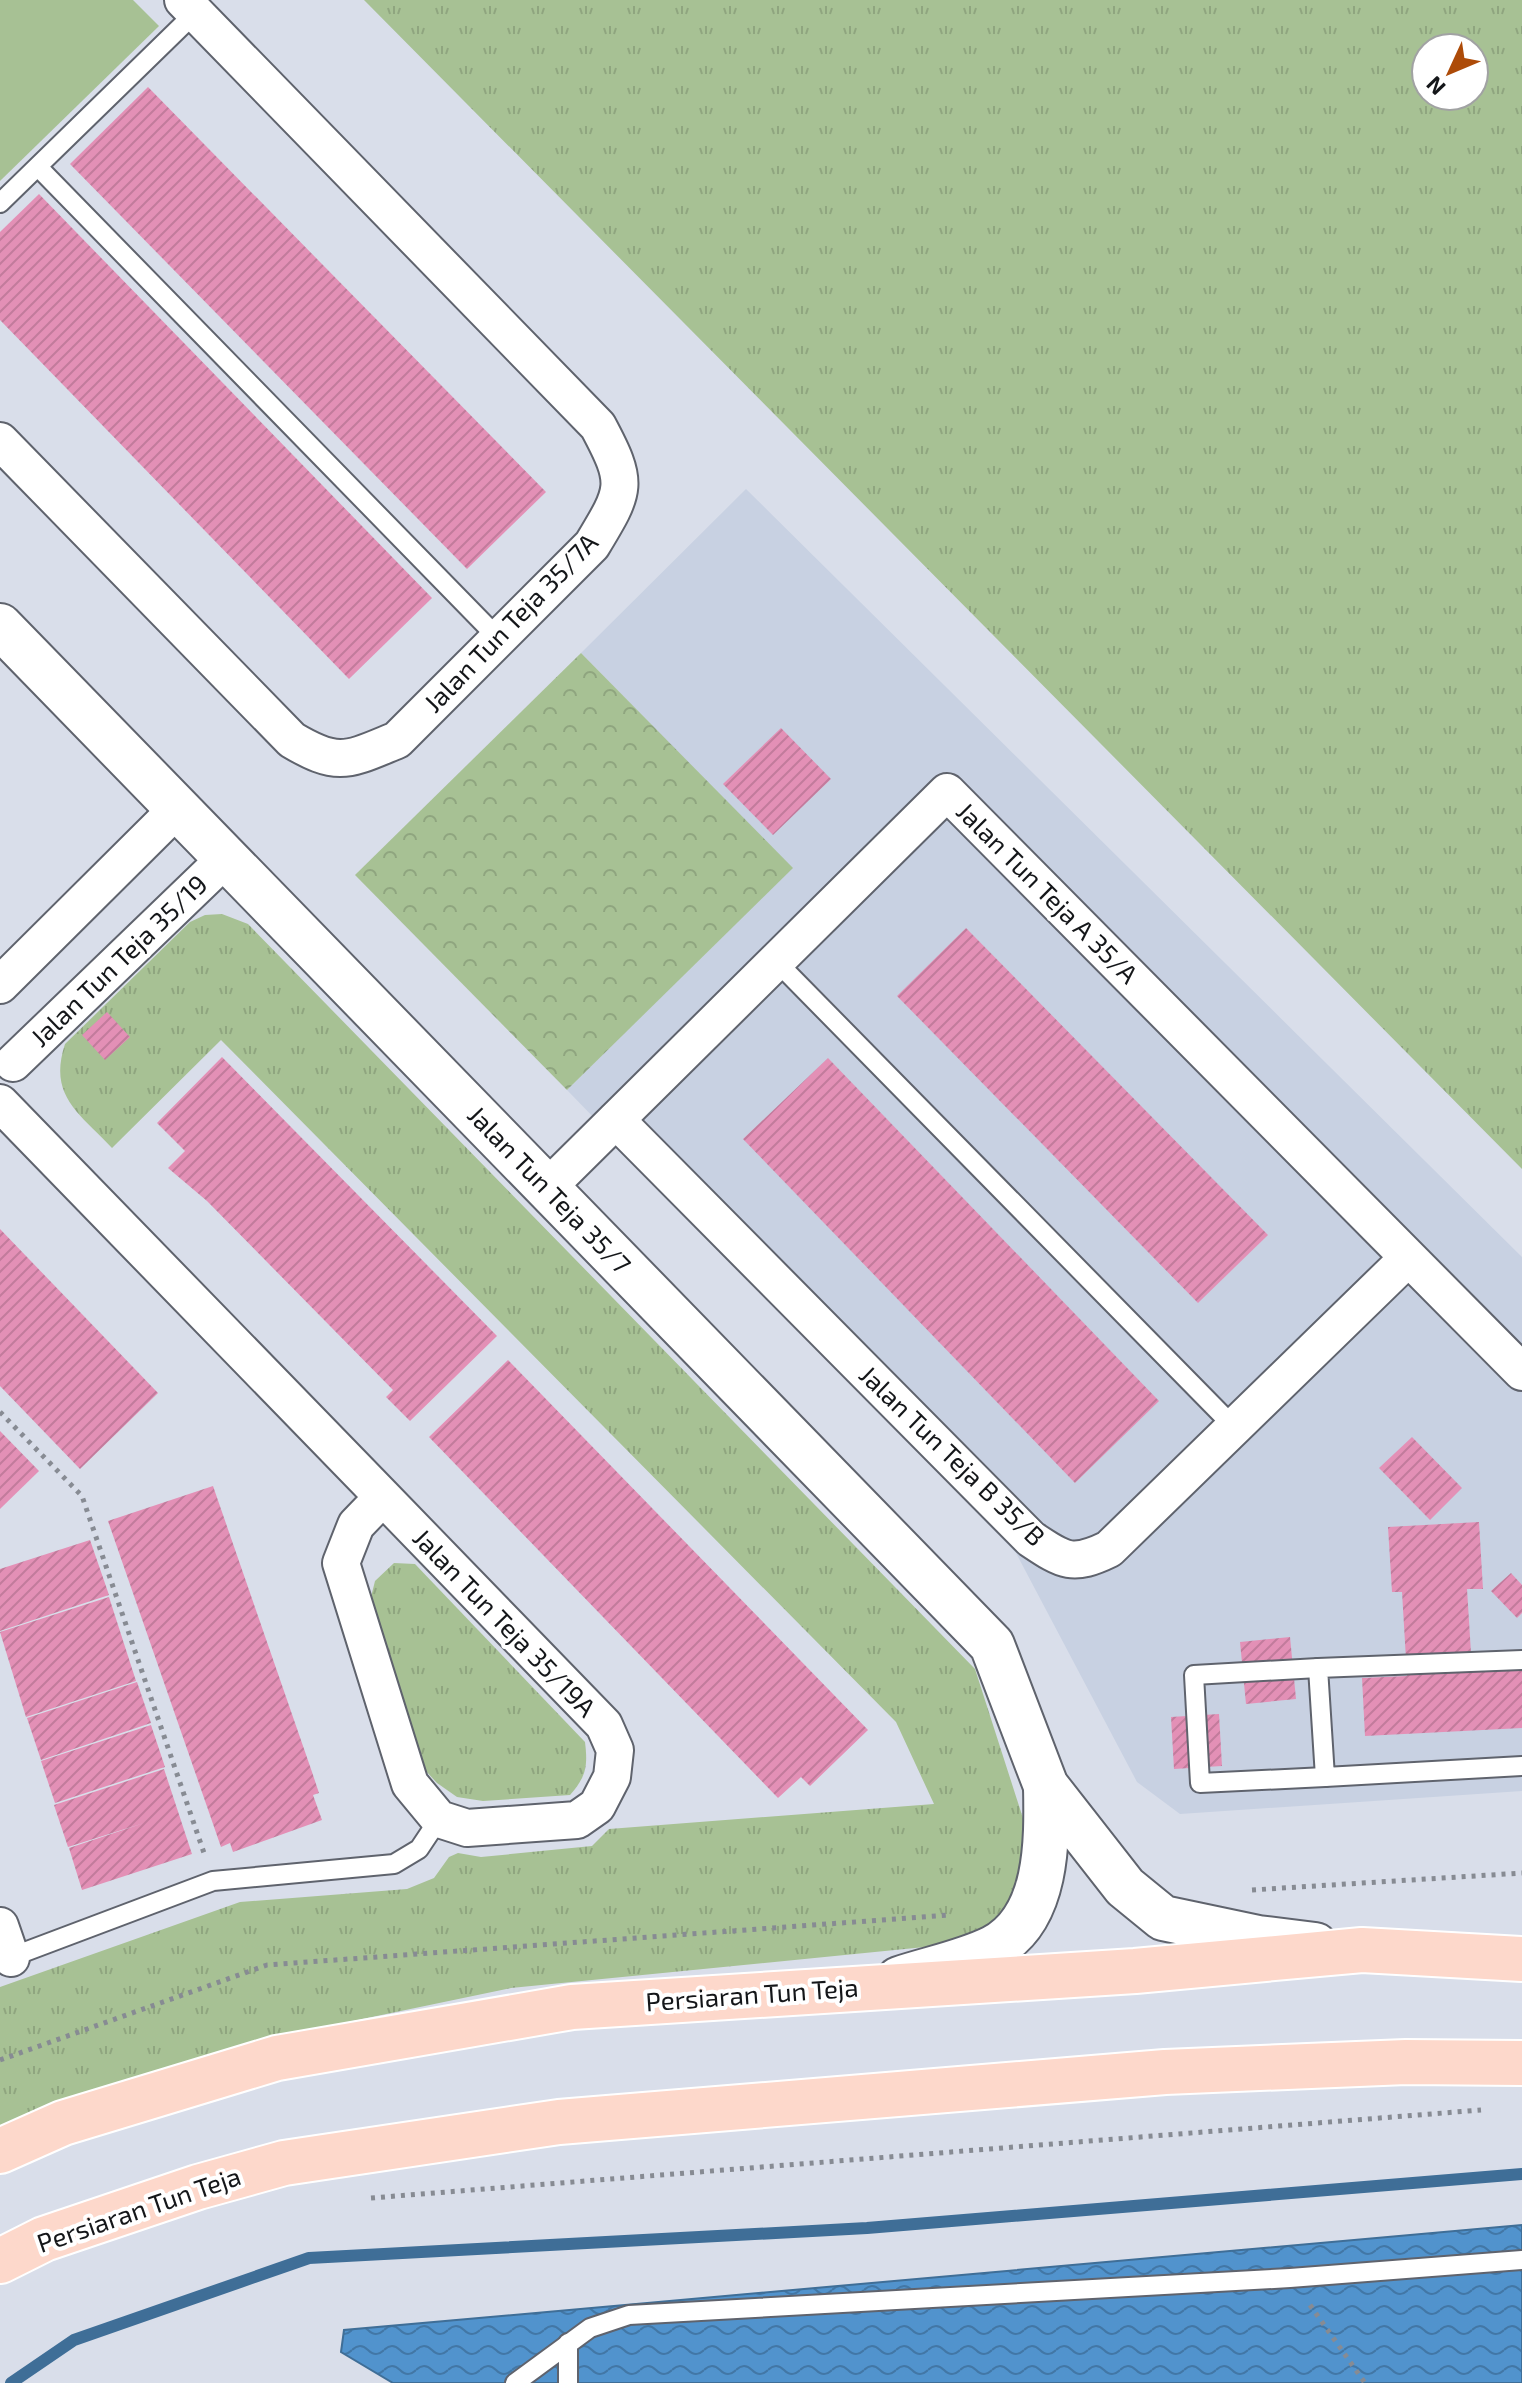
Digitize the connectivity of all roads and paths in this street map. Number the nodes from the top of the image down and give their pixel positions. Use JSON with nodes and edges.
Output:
{"nodes":[{"id":1,"x":189,"y":6,"type":"edge"},
{"id":2,"x":38,"y":167,"type":"junction"},
{"id":3,"x":0,"y":203,"type":"edge"},
{"id":4,"x":0,"y":441,"type":"edge"},
{"id":5,"x":0,"y":626,"type":"edge"},
{"id":6,"x":499,"y":639,"type":"junction"},
{"id":7,"x":177,"y":809,"type":"junction"},
{"id":8,"x":225,"y":859,"type":"junction"},
{"id":9,"x":776,"y":961,"type":"junction"},
{"id":10,"x":0,"y":985,"type":"edge"},
{"id":11,"x":7,"y":1048,"type":"edge"},
{"id":12,"x":0,"y":1102,"type":"edge"},
{"id":13,"x":616,"y":1120,"type":"junction"},
{"id":14,"x":547,"y":1188,"type":"junction"},
{"id":15,"x":1408,"y":1258,"type":"junction"},
{"id":16,"x":1522,"y":1372,"type":"edge"},
{"id":17,"x":0,"y":1412,"type":"edge"},
{"id":18,"x":1234,"y":1427,"type":"junction"},
{"id":19,"x":383,"y":1497,"type":"junction"},
{"id":20,"x":1522,"y":1660,"type":"edge"},
{"id":21,"x":1318,"y":1668,"type":"junction"},
{"id":22,"x":1522,"y":1766,"type":"edge"},
{"id":23,"x":1325,"y":1777,"type":"junction"},
{"id":24,"x":1046,"y":1786,"type":"junction"},
{"id":25,"x":439,"y":1819,"type":"junction"},
{"id":26,"x":1522,"y":1873,"type":"edge"},
{"id":27,"x":213,"y":1881,"type":"junction"},
{"id":28,"x":1236,"y":1891,"type":"dead end"},
{"id":29,"x":950,"y":1915,"type":"dead end"},
{"id":30,"x":4,"y":1948,"type":"edge"},
{"id":31,"x":1362,"y":1950,"type":"junction"},
{"id":32,"x":1522,"y":1959,"type":"edge"},
{"id":33,"x":877,"y":1987,"type":"junction"},
{"id":34,"x":0,"y":2060,"type":"edge"},
{"id":35,"x":1522,"y":2063,"type":"edge"},
{"id":36,"x":1491,"y":2109,"type":"dead end"},
{"id":37,"x":0,"y":2151,"type":"edge"},
{"id":38,"x":357,"y":2199,"type":"dead end"},
{"id":39,"x":1522,"y":2260,"type":"edge"},
{"id":40,"x":0,"y":2261,"type":"edge"},
{"id":41,"x":1290,"y":2278,"type":"junction"},
{"id":42,"x":568,"y":2343,"type":"junction"},
{"id":43,"x":515,"y":2383,"type":"edge"},
{"id":44,"x":568,"y":2383,"type":"edge"},
{"id":45,"x":1365,"y":2383,"type":"edge"}],
"edges":[{"from":1,"to":2,"type":"lane"},
{"from":1,"to":6,"type":"street","name":"Jalan Tun Teja 35/7A"},
{"from":2,"to":3,"type":"lane"},
{"from":2,"to":6,"type":"lane"},
{"from":4,"to":6,"type":"street","name":"Jalan Tun Teja 35/7A"},
{"from":5,"to":7,"type":"street","name":"Jalan Tun Teja 35/7"},
{"from":7,"to":8,"type":"street","name":"Jalan Tun Teja 35/7"},
{"from":7,"to":10,"type":"street"},
{"from":8,"to":11,"type":"street","name":"Jalan Tun Teja 35/19"},
{"from":8,"to":14,"type":"street","name":"Jalan Tun Teja 35/7"},
{"from":9,"to":13,"type":"street","name":"Jalan Tun Teja A 35/A"},
{"from":9,"to":15,"type":"street","name":"Jalan Tun Teja A 35/A"},
{"from":9,"to":18,"type":"lane"},
{"from":11,"to":12,"type":"street"},
{"from":12,"to":19,"type":"street","name":"Jalan Tun Teja 35/19A"},
{"from":13,"to":14,"type":"street","name":"Jalan Tun Teja A 35/A"},
{"from":13,"to":18,"type":"street","name":"Jalan Tun Teja B 35/B"},
{"from":14,"to":24,"type":"street","name":"Jalan Tun Teja 35/7"},
{"from":15,"to":16,"type":"street"},
{"from":15,"to":18,"type":"street","name":"Jalan Tun Teja B 35/B"},
{"from":17,"to":27,"type":"path"},
{"from":19,"to":25,"type":"street"},
{"from":19,"to":25,"type":"street","name":"Jalan Tun Teja 35/19A"},
{"from":20,"to":21,"type":"lane"},
{"from":21,"to":23,"type":"lane"},
{"from":21,"to":23,"type":"lane"},
{"from":22,"to":23,"type":"lane"},
{"from":24,"to":31,"type":"street"},
{"from":24,"to":33,"type":"street"},
{"from":25,"to":27,"type":"lane"},
{"from":26,"to":28,"type":"path"},
{"from":27,"to":30,"type":"lane"},
{"from":29,"to":34,"type":"path"},
{"from":31,"to":32,"type":"main road","name":"Persiaran Tun Teja"},
{"from":31,"to":33,"type":"main road","name":"Persiaran Tun Teja"},
{"from":33,"to":37,"type":"main road","name":"Persiaran Tun Teja"},
{"from":35,"to":40,"type":"main road","name":"Persiaran Tun Teja"},
{"from":36,"to":38,"type":"path"},
{"from":39,"to":41,"type":"lane"},
{"from":41,"to":42,"type":"lane"},
{"from":41,"to":45,"type":"path"},
{"from":42,"to":43,"type":"lane"},
{"from":42,"to":44,"type":"lane"}]}
